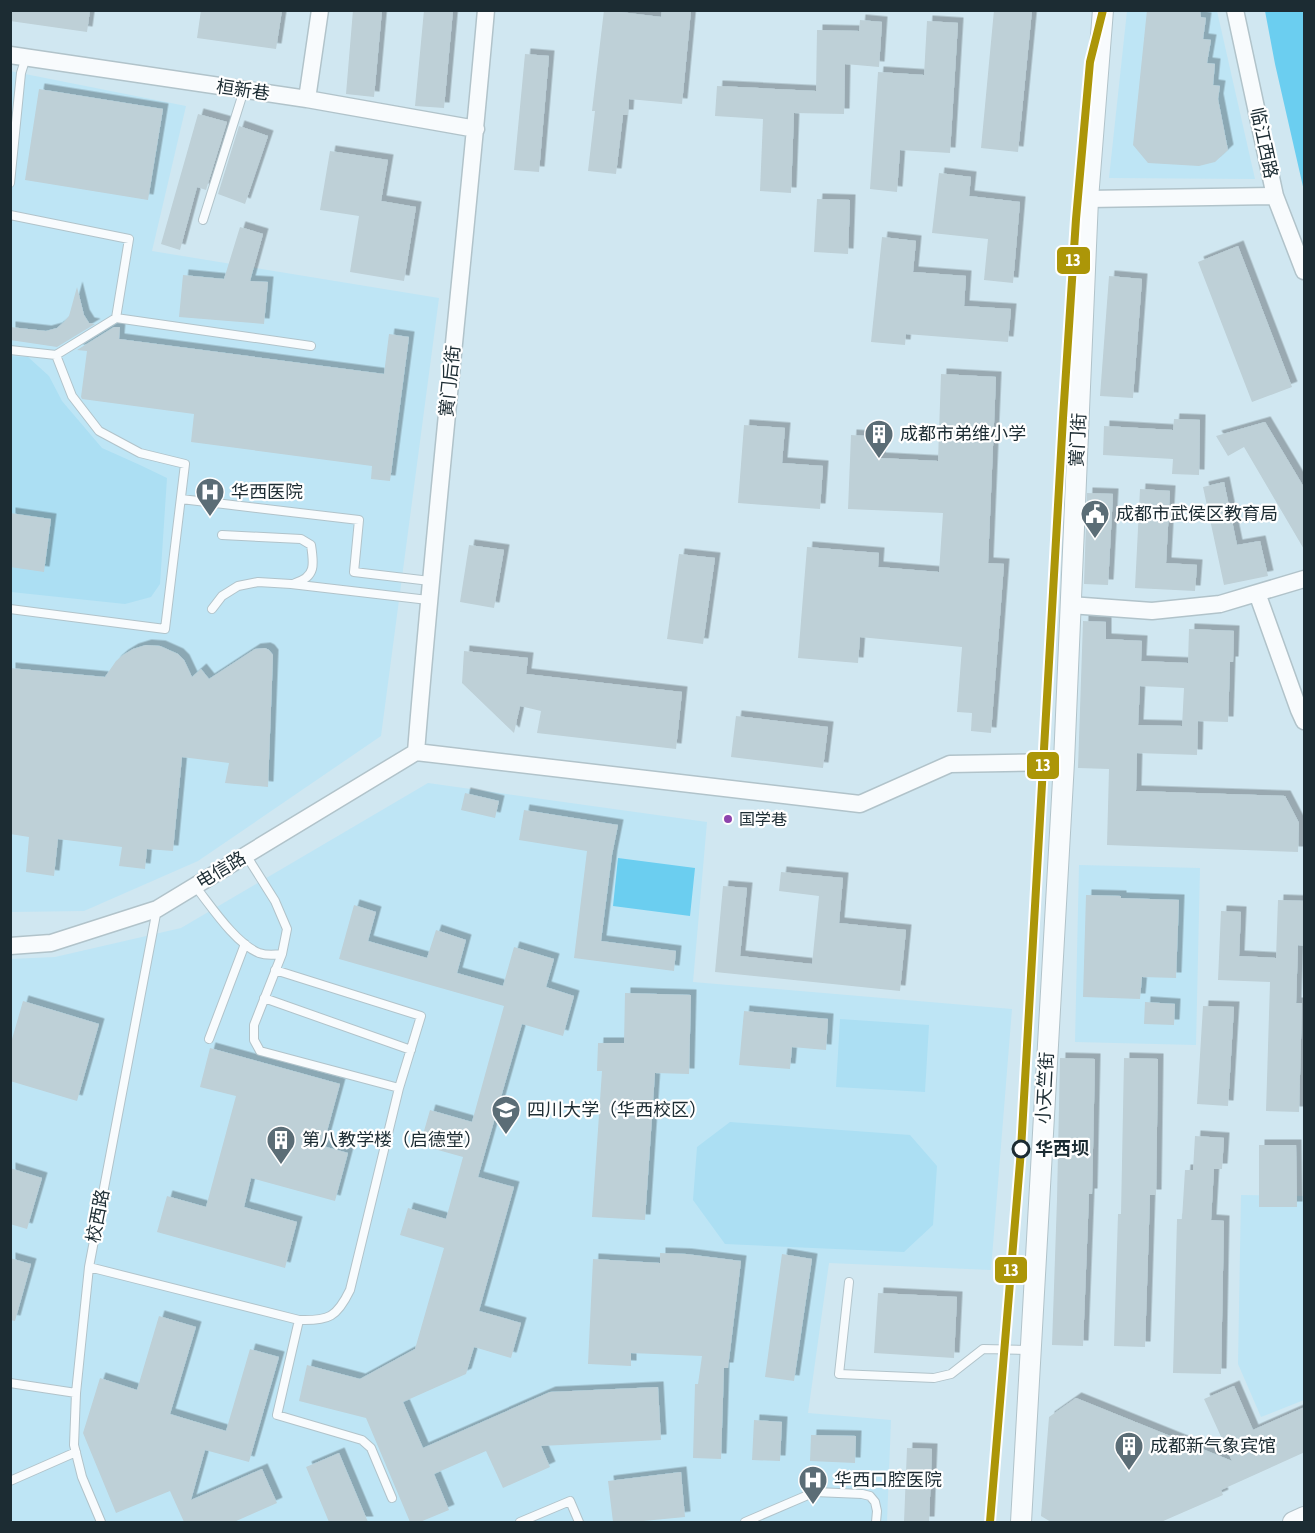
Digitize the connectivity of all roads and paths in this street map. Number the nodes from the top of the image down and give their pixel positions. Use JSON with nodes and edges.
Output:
{"nodes":[{"id":1,"x":320,"y":10,"type":"edge"},
{"id":2,"x":486,"y":10,"type":"edge"},
{"id":3,"x":1103,"y":10,"type":"edge"},
{"id":4,"x":1235,"y":10,"type":"edge"},
{"id":5,"x":18,"y":56,"type":"edge"},
{"id":6,"x":244,"y":90,"type":"junction"},
{"id":7,"x":307,"y":99,"type":"junction"},
{"id":8,"x":476,"y":129,"type":"junction"},
{"id":9,"x":10,"y":183,"type":"edge"},
{"id":10,"x":1275,"y":196,"type":"junction"},
{"id":11,"x":1088,"y":199,"type":"junction"},
{"id":12,"x":10,"y":215,"type":"edge"},
{"id":13,"x":203,"y":220,"type":"dead end"},
{"id":14,"x":1305,"y":271,"type":"edge"},
{"id":15,"x":116,"y":318,"type":"junction"},
{"id":16,"x":311,"y":346,"type":"dead end"},
{"id":17,"x":10,"y":350,"type":"edge"},
{"id":18,"x":56,"y":355,"type":"junction"},
{"id":19,"x":181,"y":499,"type":"junction"},
{"id":20,"x":222,"y":535,"type":"dead end"},
{"id":21,"x":1305,"y":579,"type":"edge"},
{"id":22,"x":430,"y":581,"type":"junction"},
{"id":23,"x":291,"y":584,"type":"junction"},
{"id":24,"x":1257,"y":593,"type":"junction"},
{"id":25,"x":428,"y":600,"type":"junction"},
{"id":26,"x":1070,"y":605,"type":"junction"},
{"id":27,"x":10,"y":609,"type":"edge"},
{"id":28,"x":212,"y":609,"type":"dead end"},
{"id":29,"x":1305,"y":721,"type":"edge"},
{"id":30,"x":416,"y":752,"type":"junction"},
{"id":31,"x":1064,"y":762,"type":"junction"},
{"id":32,"x":246,"y":855,"type":"junction"},
{"id":33,"x":195,"y":886,"type":"junction"},
{"id":34,"x":157,"y":909,"type":"junction"},
{"id":35,"x":245,"y":944,"type":"junction"},
{"id":36,"x":10,"y":946,"type":"edge"},
{"id":37,"x":282,"y":954,"type":"junction"},
{"id":38,"x":275,"y":970,"type":"junction"},
{"id":39,"x":264,"y":998,"type":"junction"},
{"id":40,"x":209,"y":1039,"type":"dead end"},
{"id":41,"x":411,"y":1050,"type":"junction"},
{"id":42,"x":399,"y":1088,"type":"junction"},
{"id":43,"x":89,"y":1267,"type":"junction"},
{"id":44,"x":849,"y":1282,"type":"dead end"},
{"id":45,"x":299,"y":1320,"type":"junction"},
{"id":46,"x":1030,"y":1350,"type":"junction"},
{"id":47,"x":10,"y":1383,"type":"edge"},
{"id":48,"x":76,"y":1393,"type":"junction"},
{"id":49,"x":76,"y":1452,"type":"junction"},
{"id":50,"x":10,"y":1480,"type":"edge"},
{"id":51,"x":392,"y":1498,"type":"dead end"},
{"id":52,"x":1305,"y":1517,"type":"edge"},
{"id":53,"x":765,"y":1518,"type":"edge"},
{"id":54,"x":101,"y":1522,"type":"edge"},
{"id":55,"x":520,"y":1522,"type":"edge"},
{"id":56,"x":579,"y":1522,"type":"edge"},
{"id":57,"x":745,"y":1522,"type":"edge"},
{"id":58,"x":876,"y":1522,"type":"edge"},
{"id":59,"x":1021,"y":1522,"type":"edge"},
{"id":60,"x":1293,"y":1522,"type":"edge"}],
"edges":[{"from":1,"to":7,"type":"street"},
{"from":2,"to":8,"type":"street","name":"黉门后街"},
{"from":3,"to":11,"type":"street","name":"黉门街"},
{"from":4,"to":10,"type":"street","name":"临江西路"},
{"from":5,"to":6,"type":"street","name":"桓新巷"},
{"from":5,"to":9,"type":"lane"},
{"from":6,"to":7,"type":"street","name":"桓新巷"},
{"from":6,"to":13,"type":"lane"},
{"from":7,"to":8,"type":"street","name":"桓新巷"},
{"from":8,"to":22,"type":"street","name":"黉门后街"},
{"from":10,"to":11,"type":"street"},
{"from":10,"to":14,"type":"street","name":"临江西路"},
{"from":11,"to":26,"type":"street","name":"黉门街"},
{"from":12,"to":15,"type":"lane"},
{"from":15,"to":16,"type":"lane"},
{"from":15,"to":18,"type":"lane"},
{"from":17,"to":18,"type":"lane"},
{"from":18,"to":19,"type":"lane"},
{"from":19,"to":22,"type":"lane"},
{"from":19,"to":27,"type":"lane"},
{"from":20,"to":23,"type":"lane"},
{"from":21,"to":24,"type":"street"},
{"from":22,"to":25,"type":"street","name":"黉门后街"},
{"from":23,"to":25,"type":"lane"},
{"from":23,"to":28,"type":"lane"},
{"from":24,"to":26,"type":"street"},
{"from":24,"to":29,"type":"street"},
{"from":25,"to":30,"type":"street","name":"黉门后街"},
{"from":26,"to":31,"type":"street","name":"黉门街"},
{"from":30,"to":31,"type":"street"},
{"from":30,"to":32,"type":"street","name":"电信路"},
{"from":31,"to":46,"type":"street","name":"小天竺街"},
{"from":32,"to":33,"type":"street","name":"电信路"},
{"from":32,"to":37,"type":"lane"},
{"from":33,"to":34,"type":"street","name":"电信路"},
{"from":33,"to":35,"type":"lane"},
{"from":34,"to":36,"type":"street","name":"电信路"},
{"from":34,"to":43,"type":"lane","name":"校西路"},
{"from":35,"to":37,"type":"lane"},
{"from":35,"to":40,"type":"lane"},
{"from":37,"to":38,"type":"lane"},
{"from":38,"to":39,"type":"lane"},
{"from":38,"to":41,"type":"lane"},
{"from":39,"to":41,"type":"lane"},
{"from":39,"to":42,"type":"lane"},
{"from":41,"to":42,"type":"lane"},
{"from":42,"to":45,"type":"lane"},
{"from":43,"to":45,"type":"lane"},
{"from":43,"to":48,"type":"lane","name":"校西路"},
{"from":44,"to":46,"type":"lane"},
{"from":45,"to":51,"type":"lane"},
{"from":46,"to":59,"type":"street","name":"小天竺街"},
{"from":47,"to":48,"type":"lane"},
{"from":48,"to":49,"type":"lane","name":"校西路"},
{"from":49,"to":50,"type":"lane"},
{"from":49,"to":54,"type":"lane","name":"校西路"},
{"from":52,"to":60,"type":"street"},
{"from":53,"to":57,"type":"lane"},
{"from":53,"to":58,"type":"lane"},
{"from":55,"to":56,"type":"lane"}]}
